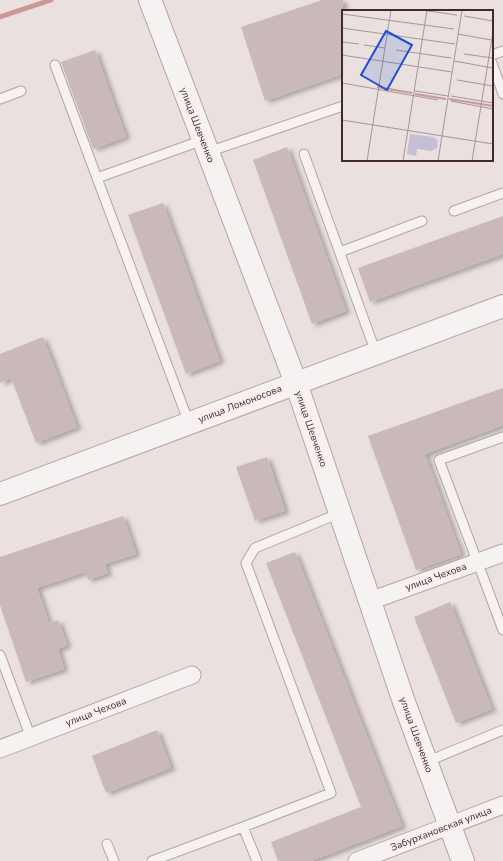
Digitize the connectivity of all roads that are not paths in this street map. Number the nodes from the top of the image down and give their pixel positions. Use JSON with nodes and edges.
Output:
{"nodes":[{"id":1,"x":150,"y":0,"type":"edge"},
{"id":2,"x":503,"y":51,"type":"edge"},
{"id":3,"x":493,"y":55,"type":"edge"},
{"id":4,"x":55,"y":65,"type":"dead end"},
{"id":5,"x":493,"y":66,"type":"edge"},
{"id":6,"x":21,"y":91,"type":"dead end"},
{"id":7,"x":503,"y":94,"type":"edge"},
{"id":8,"x":0,"y":99,"type":"edge"},
{"id":9,"x":342,"y":106,"type":"edge"},
{"id":10,"x":205,"y":146,"type":"junction"},
{"id":11,"x":304,"y":154,"type":"dead end"},
{"id":12,"x":97,"y":178,"type":"junction"},
{"id":13,"x":503,"y":193,"type":"edge"},
{"id":14,"x":454,"y":211,"type":"dead end"},
{"id":15,"x":422,"y":221,"type":"dead end"},
{"id":16,"x":340,"y":252,"type":"junction"},
{"id":17,"x":503,"y":306,"type":"edge"},
{"id":18,"x":376,"y":353,"type":"junction"},
{"id":19,"x":296,"y":383,"type":"junction"},
{"id":20,"x":189,"y":423,"type":"junction"},
{"id":21,"x":503,"y":437,"type":"edge"},
{"id":22,"x":0,"y":494,"type":"edge"},
{"id":23,"x":340,"y":513,"type":"junction"},
{"id":24,"x":503,"y":553,"type":"edge"},
{"id":25,"x":476,"y":563,"type":"junction"},
{"id":26,"x":370,"y":601,"type":"junction"},
{"id":27,"x":503,"y":630,"type":"edge"},
{"id":28,"x":0,"y":655,"type":"edge"},
{"id":29,"x":192,"y":675,"type":"dead end"},
{"id":30,"x":503,"y":730,"type":"edge"},
{"id":31,"x":30,"y":738,"type":"junction"},
{"id":32,"x":0,"y":749,"type":"edge"},
{"id":33,"x":426,"y":762,"type":"junction"},
{"id":34,"x":503,"y":805,"type":"edge"},
{"id":35,"x":449,"y":826,"type":"junction"},
{"id":36,"x":243,"y":827,"type":"junction"},
{"id":37,"x":107,"y":844,"type":"dead end"},
{"id":38,"x":114,"y":861,"type":"edge"},
{"id":39,"x":152,"y":861,"type":"edge"},
{"id":40,"x":257,"y":861,"type":"edge"},
{"id":41,"x":356,"y":861,"type":"edge"},
{"id":42,"x":463,"y":861,"type":"edge"}],
"edges":[{"from":1,"to":10,"type":"street","name":"улица Шевченко"},
{"from":2,"to":3,"type":"lane"},
{"from":4,"to":12,"type":"lane"},
{"from":5,"to":7,"type":"lane"},
{"from":6,"to":8,"type":"lane"},
{"from":9,"to":10,"type":"lane"},
{"from":10,"to":12,"type":"lane"},
{"from":10,"to":19,"type":"street","name":"улица Шевченко"},
{"from":11,"to":16,"type":"lane"},
{"from":12,"to":20,"type":"lane"},
{"from":13,"to":14,"type":"lane"},
{"from":15,"to":16,"type":"lane"},
{"from":16,"to":18,"type":"lane"},
{"from":17,"to":18,"type":"street","name":"улица Ломоносова"},
{"from":18,"to":19,"type":"street","name":"улица Ломоносова"},
{"from":19,"to":20,"type":"street","name":"улица Ломоносова"},
{"from":19,"to":23,"type":"street","name":"улица Шевченко"},
{"from":20,"to":22,"type":"street","name":"улица Ломоносова"},
{"from":21,"to":25,"type":"lane"},
{"from":23,"to":26,"type":"street","name":"улица Шевченко"},
{"from":23,"to":36,"type":"lane"},
{"from":24,"to":25,"type":"street","name":"улица Чехова"},
{"from":25,"to":26,"type":"street","name":"улица Чехова"},
{"from":25,"to":27,"type":"lane"},
{"from":26,"to":33,"type":"street","name":"улица Шевченко"},
{"from":28,"to":31,"type":"lane"},
{"from":29,"to":31,"type":"street","name":"улица Чехова"},
{"from":30,"to":33,"type":"lane"},
{"from":31,"to":32,"type":"street","name":"улица Чехова"},
{"from":33,"to":35,"type":"street","name":"улица Шевченко"},
{"from":34,"to":35,"type":"street","name":"Забурхановская улица"},
{"from":35,"to":41,"type":"street","name":"Забурхановская улица"},
{"from":35,"to":42,"type":"street","name":"улица Шевченко"},
{"from":36,"to":39,"type":"lane"},
{"from":36,"to":40,"type":"lane"},
{"from":37,"to":38,"type":"lane"}]}
